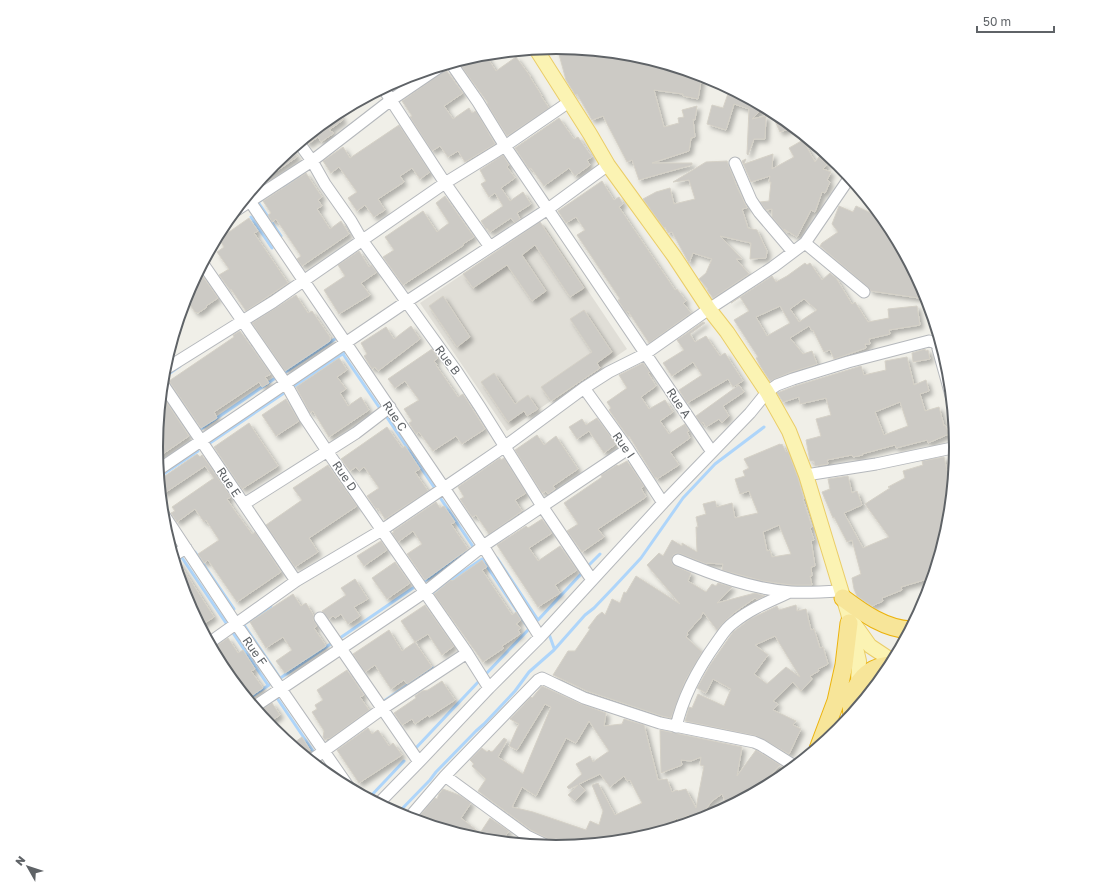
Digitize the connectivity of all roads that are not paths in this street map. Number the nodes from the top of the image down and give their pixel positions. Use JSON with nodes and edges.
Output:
{"nodes":[{"id":1,"x":540,"y":55,"type":"edge"},
{"id":2,"x":454,"y":67,"type":"edge"},
{"id":3,"x":425,"y":77,"type":"edge"},
{"id":4,"x":386,"y":93,"type":"edge"},
{"id":5,"x":391,"y":100,"type":"junction"},
{"id":6,"x":569,"y":102,"type":"junction"},
{"id":7,"x":505,"y":146,"type":"junction"},
{"id":8,"x":303,"y":147,"type":"edge"},
{"id":9,"x":312,"y":161,"type":"junction"},
{"id":10,"x":735,"y":163,"type":"dead end"},
{"id":11,"x":608,"y":164,"type":"junction"},
{"id":12,"x":846,"y":182,"type":"edge"},
{"id":13,"x":445,"y":183,"type":"junction"},
{"id":14,"x":255,"y":195,"type":"edge"},
{"id":15,"x":250,"y":201,"type":"edge"},
{"id":16,"x":548,"y":209,"type":"junction"},
{"id":17,"x":362,"y":240,"type":"junction"},
{"id":18,"x":805,"y":243,"type":"junction"},
{"id":19,"x":490,"y":247,"type":"junction"},
{"id":20,"x":793,"y":252,"type":"junction"},
{"id":21,"x":206,"y":269,"type":"edge"},
{"id":22,"x":304,"y":281,"type":"junction"},
{"id":23,"x":864,"y":292,"type":"dead end"},
{"id":24,"x":406,"y":302,"type":"junction"},
{"id":25,"x":709,"y":309,"type":"junction"},
{"id":26,"x":242,"y":320,"type":"junction"},
{"id":27,"x":346,"y":343,"type":"junction"},
{"id":28,"x":937,"y":345,"type":"edge"},
{"id":29,"x":645,"y":354,"type":"junction"},
{"id":30,"x":172,"y":365,"type":"edge"},
{"id":31,"x":286,"y":384,"type":"junction"},
{"id":32,"x":584,"y":388,"type":"junction"},
{"id":33,"x":167,"y":390,"type":"edge"},
{"id":34,"x":766,"y":392,"type":"junction"},
{"id":35,"x":390,"y":407,"type":"junction"},
{"id":36,"x":202,"y":441,"type":"junction"},
{"id":37,"x":504,"y":447,"type":"junction"},
{"id":38,"x":950,"y":448,"type":"edge"},
{"id":39,"x":628,"y":449,"type":"junction"},
{"id":40,"x":327,"y":451,"type":"junction"},
{"id":41,"x":712,"y":452,"type":"junction"},
{"id":42,"x":164,"y":466,"type":"edge"},
{"id":43,"x":806,"y":475,"type":"junction"},
{"id":44,"x":444,"y":488,"type":"junction"},
{"id":45,"x":663,"y":503,"type":"junction"},
{"id":46,"x":244,"y":504,"type":"junction"},
{"id":47,"x":542,"y":506,"type":"junction"},
{"id":48,"x":171,"y":526,"type":"edge"},
{"id":49,"x":382,"y":530,"type":"junction"},
{"id":50,"x":483,"y":546,"type":"junction"},
{"id":51,"x":186,"y":548,"type":"junction"},
{"id":52,"x":177,"y":553,"type":"edge"},
{"id":53,"x":678,"y":560,"type":"dead end"},
{"id":54,"x":592,"y":580,"type":"junction"},
{"id":55,"x":296,"y":581,"type":"junction"},
{"id":56,"x":425,"y":592,"type":"junction"},
{"id":57,"x":790,"y":592,"type":"junction"},
{"id":58,"x":845,"y":606,"type":"junction"},
{"id":59,"x":320,"y":618,"type":"dead end"},
{"id":60,"x":236,"y":624,"type":"junction"},
{"id":61,"x":905,"y":630,"type":"edge"},
{"id":62,"x":540,"y":637,"type":"junction"},
{"id":63,"x":214,"y":640,"type":"edge"},
{"id":64,"x":341,"y":648,"type":"junction"},
{"id":65,"x":467,"y":653,"type":"junction"},
{"id":66,"x":889,"y":658,"type":"edge"},
{"id":67,"x":884,"y":666,"type":"edge"},
{"id":68,"x":858,"y":683,"type":"junction"},
{"id":69,"x":281,"y":688,"type":"junction"},
{"id":70,"x":489,"y":688,"type":"junction"},
{"id":71,"x":258,"y":704,"type":"edge"},
{"id":72,"x":851,"y":708,"type":"edge"},
{"id":73,"x":382,"y":709,"type":"junction"},
{"id":74,"x":676,"y":727,"type":"junction"},
{"id":75,"x":822,"y":738,"type":"edge"},
{"id":76,"x":324,"y":751,"type":"junction"},
{"id":77,"x":314,"y":758,"type":"edge"},
{"id":78,"x":419,"y":762,"type":"junction"},
{"id":79,"x":791,"y":764,"type":"edge"},
{"id":80,"x":445,"y":776,"type":"junction"},
{"id":81,"x":342,"y":777,"type":"edge"},
{"id":82,"x":382,"y":800,"type":"edge"},
{"id":83,"x":413,"y":814,"type":"edge"},
{"id":84,"x":536,"y":840,"type":"edge"}],
"edges":[{"from":1,"to":6,"type":"main road"},
{"from":2,"to":7,"type":"street","name":"Rue A"},
{"from":3,"to":5,"type":"street"},
{"from":4,"to":5,"type":"street"},
{"from":5,"to":9,"type":"street"},
{"from":5,"to":13,"type":"street"},
{"from":6,"to":7,"type":"street"},
{"from":6,"to":11,"type":"main road"},
{"from":7,"to":13,"type":"street"},
{"from":7,"to":16,"type":"street","name":"Rue A"},
{"from":8,"to":9,"type":"street","name":"Rue B"},
{"from":9,"to":14,"type":"street"},
{"from":9,"to":17,"type":"street","name":"Rue B"},
{"from":10,"to":20,"type":"street"},
{"from":11,"to":16,"type":"street"},
{"from":11,"to":25,"type":"main road"},
{"from":12,"to":18,"type":"street"},
{"from":13,"to":17,"type":"street"},
{"from":13,"to":19,"type":"street"},
{"from":15,"to":22,"type":"street","name":"Rue C"},
{"from":16,"to":19,"type":"street"},
{"from":16,"to":29,"type":"street","name":"Rue A"},
{"from":17,"to":22,"type":"street"},
{"from":17,"to":24,"type":"street","name":"Rue B"},
{"from":18,"to":20,"type":"street"},
{"from":18,"to":23,"type":"street"},
{"from":19,"to":24,"type":"street"},
{"from":20,"to":25,"type":"street"},
{"from":21,"to":26,"type":"street","name":"Rue D"},
{"from":22,"to":26,"type":"street"},
{"from":22,"to":27,"type":"street","name":"Rue C"},
{"from":24,"to":27,"type":"street"},
{"from":24,"to":37,"type":"street","name":"Rue B"},
{"from":25,"to":29,"type":"street"},
{"from":25,"to":34,"type":"main road"},
{"from":26,"to":30,"type":"street"},
{"from":26,"to":31,"type":"street","name":"Rue D"},
{"from":27,"to":31,"type":"street"},
{"from":27,"to":35,"type":"street","name":"Rue C"},
{"from":28,"to":34,"type":"street"},
{"from":29,"to":32,"type":"street"},
{"from":29,"to":41,"type":"street","name":"Rue A"},
{"from":31,"to":36,"type":"street"},
{"from":31,"to":40,"type":"street","name":"Rue D"},
{"from":32,"to":37,"type":"street"},
{"from":32,"to":39,"type":"street","name":"Rue I"},
{"from":33,"to":36,"type":"street","name":"Rue E"},
{"from":34,"to":41,"type":"street"},
{"from":34,"to":43,"type":"main road"},
{"from":35,"to":40,"type":"street"},
{"from":35,"to":44,"type":"street","name":"Rue C"},
{"from":36,"to":42,"type":"street"},
{"from":36,"to":46,"type":"street","name":"Rue E"},
{"from":37,"to":44,"type":"street"},
{"from":37,"to":47,"type":"street","name":"Rue B"},
{"from":38,"to":43,"type":"street"},
{"from":39,"to":45,"type":"street","name":"Rue I"},
{"from":39,"to":47,"type":"street"},
{"from":40,"to":46,"type":"street"},
{"from":40,"to":49,"type":"street","name":"Rue D"},
{"from":41,"to":45,"type":"street"},
{"from":43,"to":58,"type":"main road"},
{"from":44,"to":49,"type":"street"},
{"from":44,"to":50,"type":"street","name":"Rue C"},
{"from":45,"to":54,"type":"street"},
{"from":46,"to":55,"type":"street","name":"Rue E"},
{"from":47,"to":50,"type":"street"},
{"from":47,"to":54,"type":"street","name":"Rue B"},
{"from":48,"to":51,"type":"street","name":"Rue F"},
{"from":49,"to":55,"type":"street"},
{"from":49,"to":56,"type":"street","name":"Rue D"},
{"from":50,"to":56,"type":"street"},
{"from":50,"to":62,"type":"street","name":"Rue C"},
{"from":51,"to":52,"type":"street"},
{"from":51,"to":60,"type":"street","name":"Rue F"},
{"from":53,"to":57,"type":"street"},
{"from":54,"to":62,"type":"street"},
{"from":55,"to":60,"type":"street"},
{"from":56,"to":64,"type":"street"},
{"from":56,"to":65,"type":"street","name":"Rue D"},
{"from":57,"to":58,"type":"street"},
{"from":57,"to":74,"type":"street"},
{"from":58,"to":61,"type":"highway"},
{"from":58,"to":66,"type":"main road"},
{"from":58,"to":68,"type":"main road"},
{"from":58,"to":75,"type":"highway"},
{"from":59,"to":64,"type":"street"},
{"from":60,"to":63,"type":"street"},
{"from":60,"to":69,"type":"street","name":"Rue F"},
{"from":62,"to":70,"type":"street"},
{"from":64,"to":69,"type":"street"},
{"from":64,"to":73,"type":"street"},
{"from":65,"to":70,"type":"street","name":"Rue D"},
{"from":65,"to":73,"type":"street"},
{"from":67,"to":68,"type":"highway"},
{"from":68,"to":72,"type":"highway"},
{"from":69,"to":71,"type":"street"},
{"from":69,"to":76,"type":"street","name":"Rue F"},
{"from":70,"to":78,"type":"street"},
{"from":73,"to":76,"type":"street"},
{"from":73,"to":78,"type":"street"},
{"from":74,"to":79,"type":"street"},
{"from":74,"to":80,"type":"street"},
{"from":76,"to":77,"type":"street"},
{"from":76,"to":81,"type":"street","name":"Rue F"},
{"from":78,"to":82,"type":"street"},
{"from":80,"to":83,"type":"street"},
{"from":80,"to":84,"type":"street"}]}
